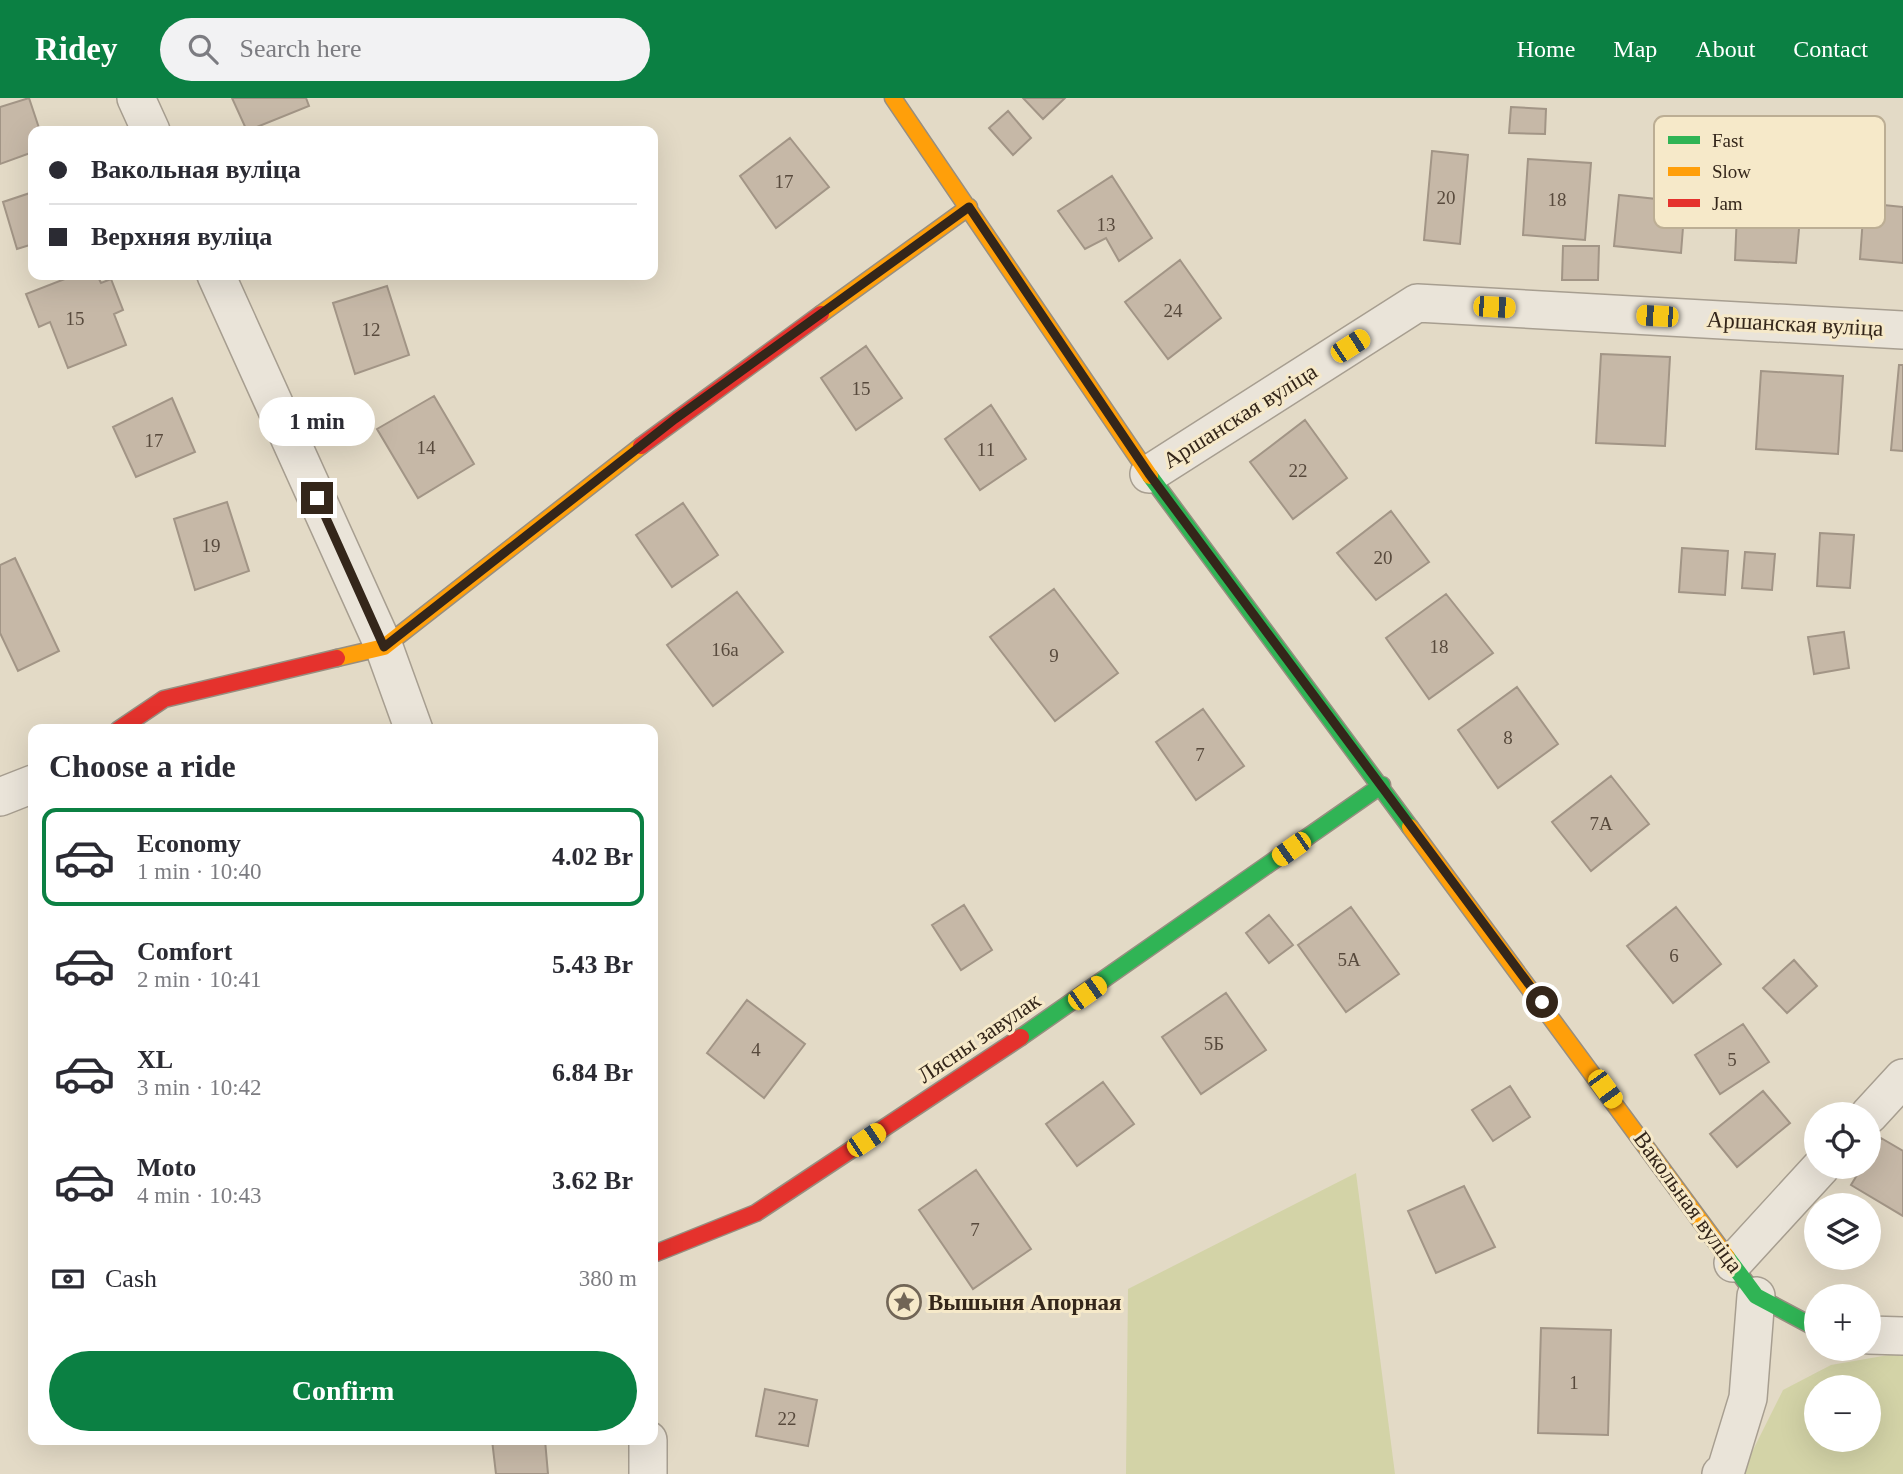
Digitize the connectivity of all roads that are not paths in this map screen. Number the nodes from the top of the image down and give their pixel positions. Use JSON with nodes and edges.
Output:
{"nodes":[{"id":1,"x":136,"y":98,"type":"edge"},
{"id":2,"x":905,"y":103,"type":"edge"},
{"id":3,"x":149,"y":126,"type":"edge"},
{"id":4,"x":969,"y":207,"type":"junction"},
{"id":5,"x":218,"y":280,"type":"edge"},
{"id":6,"x":1903,"y":330,"type":"edge"},
{"id":7,"x":1149,"y":474,"type":"junction"},
{"id":8,"x":384,"y":647,"type":"junction"},
{"id":9,"x":127,"y":724,"type":"edge"},
{"id":10,"x":412,"y":724,"type":"edge"},
{"id":11,"x":1382,"y":785,"type":"junction"},
{"id":12,"x":28,"y":786,"type":"edge"},
{"id":13,"x":0,"y":797,"type":"edge"},
{"id":14,"x":1903,"y":1078,"type":"edge"},
{"id":15,"x":1881,"y":1102,"type":"edge"},
{"id":16,"x":1810,"y":1179,"type":"edge"},
{"id":17,"x":658,"y":1256,"type":"edge"},
{"id":18,"x":1733,"y":1263,"type":"junction"},
{"id":19,"x":1756,"y":1296,"type":"junction"},
{"id":20,"x":1804,"y":1322,"type":"edge"},
{"id":21,"x":1881,"y":1335,"type":"edge"},
{"id":22,"x":1903,"y":1336,"type":"edge"},
{"id":23,"x":648,"y":1445,"type":"edge"},
{"id":24,"x":648,"y":1474,"type":"edge"},
{"id":25,"x":1721,"y":1474,"type":"edge"}],
"edges":[{"from":1,"to":3,"type":"street"},
{"from":2,"to":4,"type":"street","name":"Вакольная вуліца"},
{"from":4,"to":7,"type":"street","name":"Вакольная вуліца"},
{"from":4,"to":8,"type":"street"},
{"from":5,"to":8,"type":"street"},
{"from":6,"to":7,"type":"street","name":"Аршанская вуліца"},
{"from":7,"to":11,"type":"street","name":"Вакольная вуліца"},
{"from":8,"to":9,"type":"street"},
{"from":8,"to":10,"type":"street"},
{"from":11,"to":17,"type":"street","name":"Лясны завулак"},
{"from":11,"to":18,"type":"street","name":"Вакольная вуліца"},
{"from":12,"to":13,"type":"street"},
{"from":14,"to":15,"type":"street"},
{"from":16,"to":18,"type":"street"},
{"from":18,"to":19,"type":"street","name":"Вакольная вуліца"},
{"from":19,"to":20,"type":"street","name":"Вакольная вуліца"},
{"from":19,"to":25,"type":"street"},
{"from":21,"to":22,"type":"street"},
{"from":23,"to":24,"type":"street"}]}
